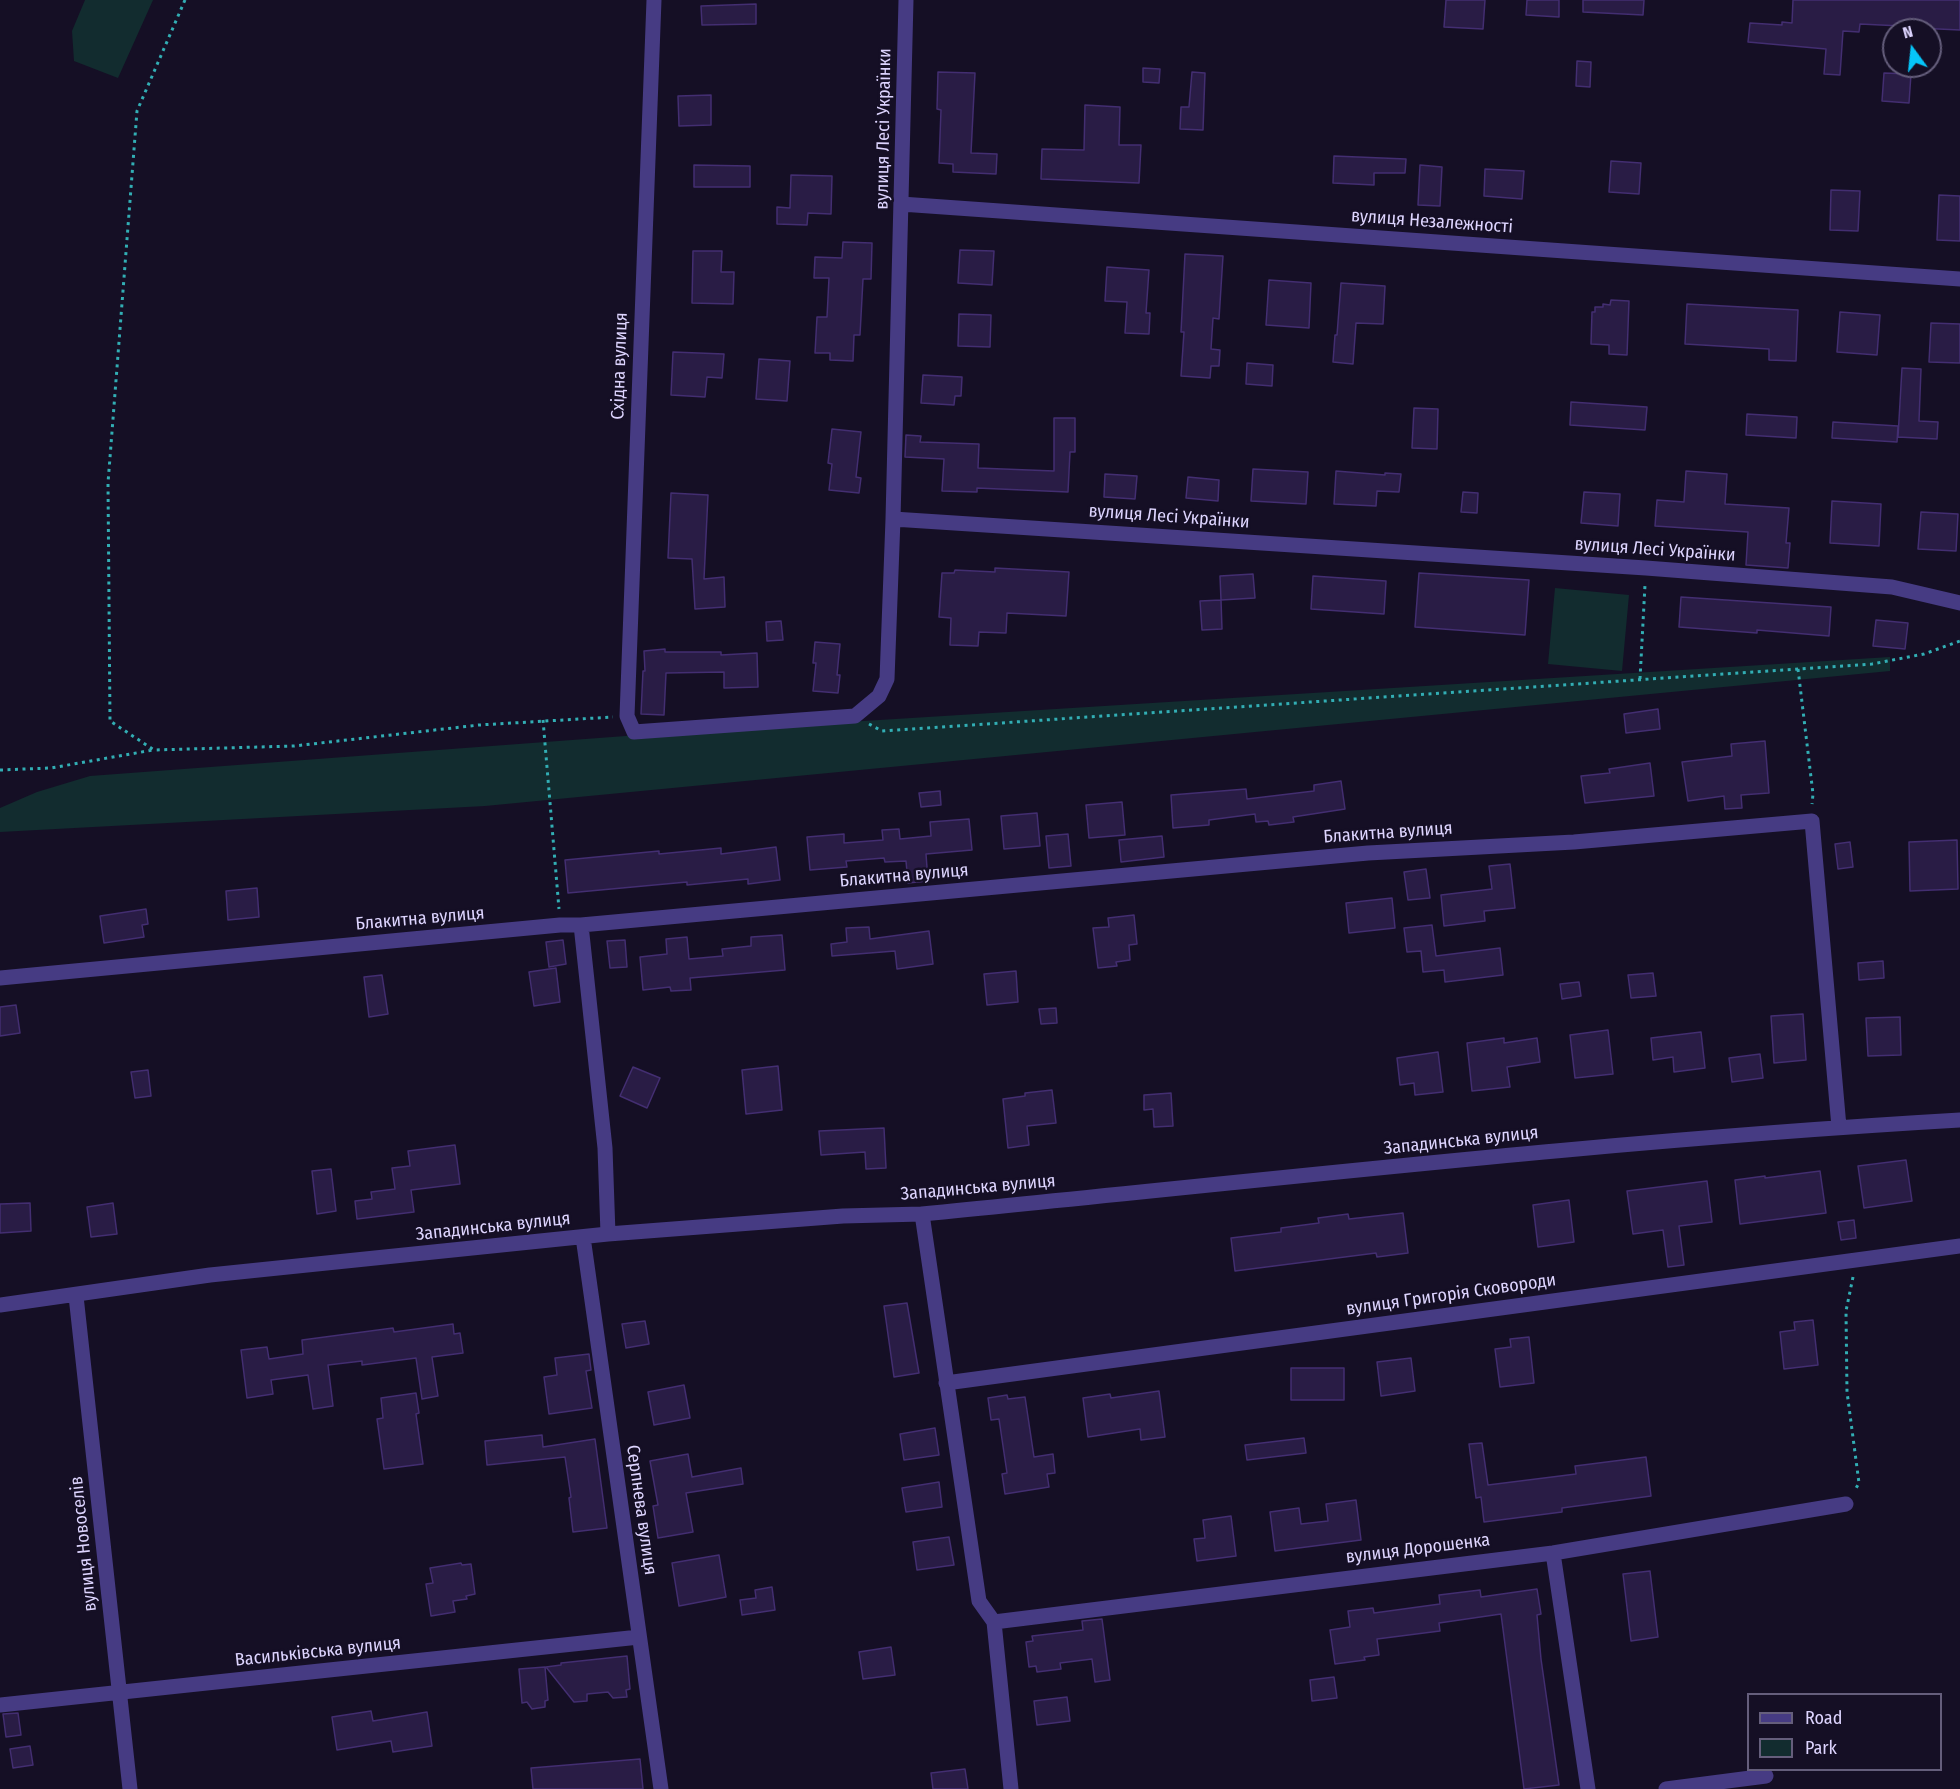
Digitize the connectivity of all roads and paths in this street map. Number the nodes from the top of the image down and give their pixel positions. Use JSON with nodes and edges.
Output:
{"nodes":[{"id":1,"x":184,"y":0,"type":"edge"},
{"id":2,"x":654,"y":0,"type":"edge"},
{"id":3,"x":906,"y":0,"type":"edge"},
{"id":4,"x":901,"y":204,"type":"junction"},
{"id":5,"x":1960,"y":279,"type":"edge"},
{"id":6,"x":893,"y":519,"type":"junction"},
{"id":7,"x":1646,"y":568,"type":"junction"},
{"id":8,"x":1960,"y":603,"type":"edge"},
{"id":9,"x":1960,"y":641,"type":"edge"},
{"id":10,"x":1798,"y":669,"type":"junction"},
{"id":11,"x":1640,"y":679,"type":"junction"},
{"id":12,"x":627,"y":716,"type":"junction"},
{"id":13,"x":855,"y":716,"type":"junction"},
{"id":14,"x":543,"y":720,"type":"junction"},
{"id":15,"x":154,"y":750,"type":"junction"},
{"id":16,"x":0,"y":771,"type":"edge"},
{"id":17,"x":1812,"y":821,"type":"junction"},
{"id":18,"x":561,"y":925,"type":"junction"},
{"id":19,"x":581,"y":925,"type":"junction"},
{"id":20,"x":0,"y":978,"type":"edge"},
{"id":21,"x":1960,"y":1120,"type":"edge"},
{"id":22,"x":1839,"y":1127,"type":"junction"},
{"id":23,"x":922,"y":1214,"type":"junction"},
{"id":24,"x":608,"y":1234,"type":"junction"},
{"id":25,"x":583,"y":1237,"type":"junction"},
{"id":26,"x":1960,"y":1246,"type":"edge"},
{"id":27,"x":1856,"y":1260,"type":"junction"},
{"id":28,"x":76,"y":1296,"type":"junction"},
{"id":29,"x":0,"y":1305,"type":"edge"},
{"id":30,"x":946,"y":1383,"type":"junction"},
{"id":31,"x":1846,"y":1504,"type":"joint"},
{"id":32,"x":1553,"y":1552,"type":"junction"},
{"id":33,"x":994,"y":1623,"type":"junction"},
{"id":34,"x":639,"y":1637,"type":"junction"},
{"id":35,"x":120,"y":1692,"type":"junction"},
{"id":36,"x":0,"y":1705,"type":"edge"},
{"id":37,"x":1766,"y":1776,"type":"dead end"},
{"id":38,"x":130,"y":1789,"type":"edge"},
{"id":39,"x":661,"y":1789,"type":"edge"},
{"id":40,"x":1011,"y":1789,"type":"edge"},
{"id":41,"x":1588,"y":1789,"type":"edge"},
{"id":42,"x":1666,"y":1789,"type":"edge"}],
"edges":[{"from":1,"to":15,"type":"path"},
{"from":2,"to":12,"type":"street","name":"Східна вулиця"},
{"from":3,"to":4,"type":"street","name":"вулиця Лесі Українки"},
{"from":4,"to":5,"type":"street","name":"вулиця Незалежності"},
{"from":4,"to":6,"type":"street","name":"вулиця Лесі Українки"},
{"from":6,"to":7,"type":"street","name":"вулиця Лесі Українки"},
{"from":6,"to":13,"type":"street"},
{"from":7,"to":8,"type":"street","name":"вулиця Лесі Українки"},
{"from":7,"to":11,"type":"path"},
{"from":9,"to":10,"type":"path"},
{"from":10,"to":11,"type":"path"},
{"from":10,"to":17,"type":"path"},
{"from":11,"to":13,"type":"path"},
{"from":12,"to":13,"type":"street","name":"Східна вулиця"},
{"from":12,"to":14,"type":"path"},
{"from":14,"to":15,"type":"path"},
{"from":14,"to":18,"type":"path"},
{"from":15,"to":16,"type":"path"},
{"from":17,"to":19,"type":"street","name":"Блакитна вулиця"},
{"from":17,"to":22,"type":"street"},
{"from":18,"to":19,"type":"street","name":"Блакитна вулиця"},
{"from":18,"to":20,"type":"street","name":"Блакитна вулиця"},
{"from":19,"to":24,"type":"street"},
{"from":21,"to":22,"type":"street","name":"Западинська вулиця"},
{"from":22,"to":23,"type":"street","name":"Западинська вулиця"},
{"from":23,"to":24,"type":"street","name":"Западинська вулиця"},
{"from":23,"to":30,"type":"street"},
{"from":24,"to":25,"type":"street","name":"Западинська вулиця"},
{"from":25,"to":28,"type":"street","name":"Западинська вулиця"},
{"from":25,"to":34,"type":"street","name":"Серпнева вулиця"},
{"from":26,"to":27,"type":"street","name":"вулиця Григорія Сковороди"},
{"from":27,"to":30,"type":"street","name":"вулиця Григорія Сковороди"},
{"from":27,"to":31,"type":"path"},
{"from":28,"to":29,"type":"street","name":"Западинська вулиця"},
{"from":28,"to":35,"type":"street","name":"вулиця Новоселів"},
{"from":30,"to":33,"type":"street"},
{"from":31,"to":32,"type":"street","name":"вулиця Дорошенка"},
{"from":32,"to":33,"type":"street","name":"вулиця Дорошенка"},
{"from":32,"to":41,"type":"street"},
{"from":33,"to":40,"type":"street"},
{"from":34,"to":35,"type":"street","name":"Васильківська вулиця"},
{"from":34,"to":39,"type":"street","name":"Серпнева вулиця"},
{"from":35,"to":36,"type":"street","name":"Васильківська вулиця"},
{"from":35,"to":38,"type":"street","name":"вулиця Новоселів"},
{"from":37,"to":42,"type":"street"}]}
